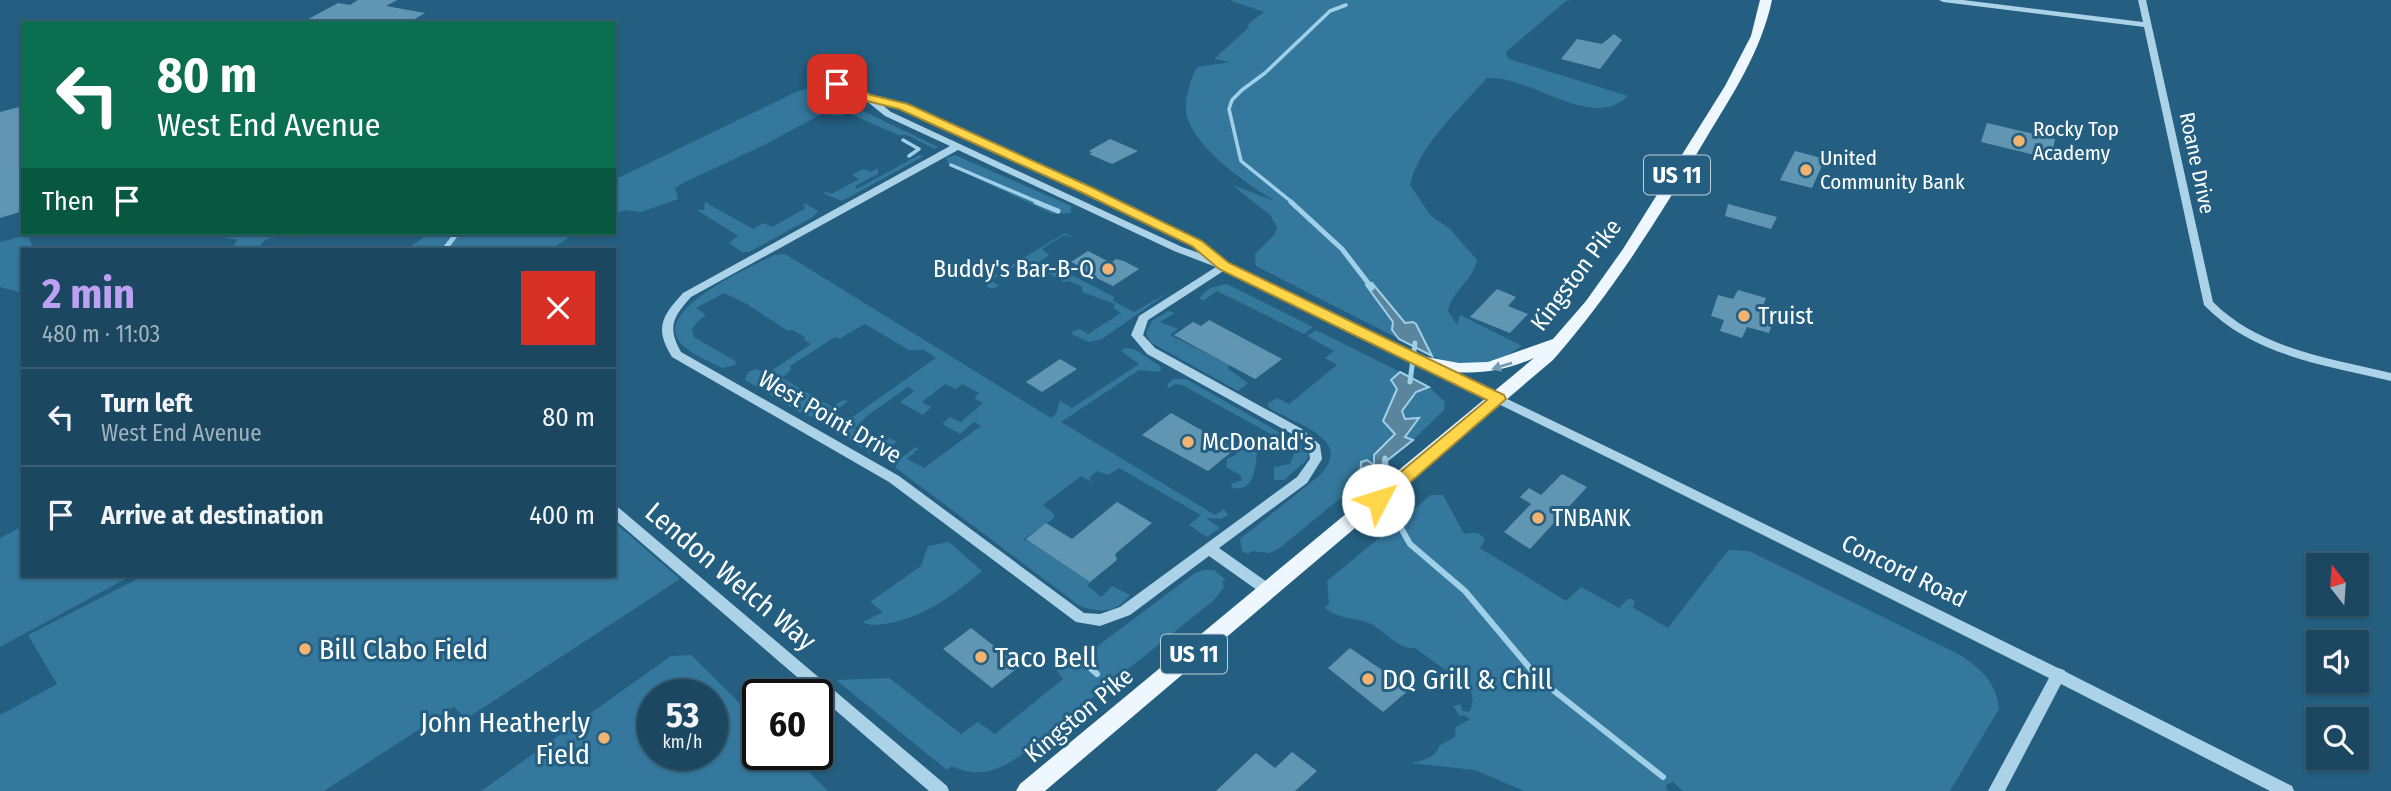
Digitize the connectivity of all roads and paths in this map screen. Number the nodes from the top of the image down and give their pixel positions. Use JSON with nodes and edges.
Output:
{"nodes":[{"id":1,"x":1766,"y":0,"type":"edge"},
{"id":2,"x":1943,"y":0,"type":"edge"},
{"id":3,"x":2142,"y":0,"type":"edge"},
{"id":4,"x":2148,"y":25,"type":"junction"},
{"id":5,"x":820,"y":76,"type":"dead end"},
{"id":6,"x":867,"y":97,"type":"junction"},
{"id":7,"x":958,"y":146,"type":"junction"},
{"id":8,"x":1224,"y":266,"type":"junction"},
{"id":9,"x":1564,"y":338,"type":"junction"},
{"id":10,"x":1425,"y":363,"type":"junction"},
{"id":11,"x":2391,"y":377,"type":"edge"},
{"id":12,"x":1498,"y":399,"type":"junction"},
{"id":13,"x":616,"y":514,"type":"edge"},
{"id":14,"x":1210,"y":549,"type":"junction"},
{"id":15,"x":1269,"y":591,"type":"junction"},
{"id":16,"x":2059,"y":674,"type":"junction"},
{"id":17,"x":941,"y":791,"type":"edge"},
{"id":18,"x":1028,"y":791,"type":"edge"},
{"id":19,"x":1996,"y":791,"type":"edge"},
{"id":20,"x":2286,"y":791,"type":"edge"}],
"edges":[{"from":1,"to":9,"type":"main road","name":"Kingston Pike","number":"US 11"},
{"from":2,"to":4,"type":"street"},
{"from":3,"to":4,"type":"street","name":"Roane Drive"},
{"from":4,"to":11,"type":"street","name":"Roane Drive"},
{"from":5,"to":6,"type":"street"},
{"from":6,"to":7,"type":"street"},
{"from":6,"to":8,"type":"street"},
{"from":7,"to":8,"type":"street"},
{"from":7,"to":14,"type":"street","name":"West Point Drive"},
{"from":8,"to":10,"type":"street","name":"Concord Road"},
{"from":8,"to":14,"type":"street"},
{"from":9,"to":10,"type":"main road","one_way":true},
{"from":9,"to":12,"type":"main road","name":"Kingston Pike","number":"US 11"},
{"from":10,"to":12,"type":"street","name":"Concord Road"},
{"from":12,"to":15,"type":"main road","name":"Kingston Pike","number":"US 11"},
{"from":12,"to":16,"type":"street","name":"Concord Road"},
{"from":13,"to":17,"type":"street","name":"Lendon Welch Way"},
{"from":14,"to":15,"type":"street"},
{"from":15,"to":18,"type":"main road","name":"Kingston Pike","number":"US 11"},
{"from":16,"to":19,"type":"street"},
{"from":16,"to":20,"type":"street","name":"Concord Road"}]}
